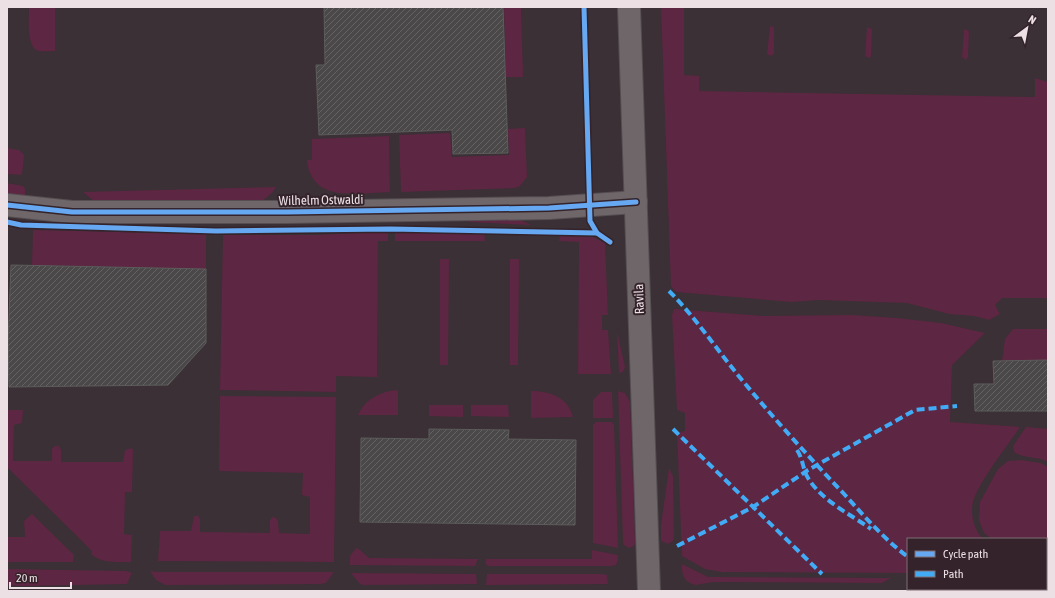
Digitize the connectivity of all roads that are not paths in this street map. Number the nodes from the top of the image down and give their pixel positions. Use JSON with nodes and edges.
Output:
{"nodes":[{"id":1,"x":629,"y":7,"type":"edge"},
{"id":2,"x":636,"y":202,"type":"junction"},
{"id":3,"x":7,"y":205,"type":"edge"},
{"id":4,"x":649,"y":591,"type":"edge"}],
"edges":[{"from":1,"to":2,"type":"street","name":"Ravila"},
{"from":2,"to":3,"type":"street","name":"Wilhelm Ostwaldi"},
{"from":2,"to":4,"type":"street","name":"Ravila"}]}
